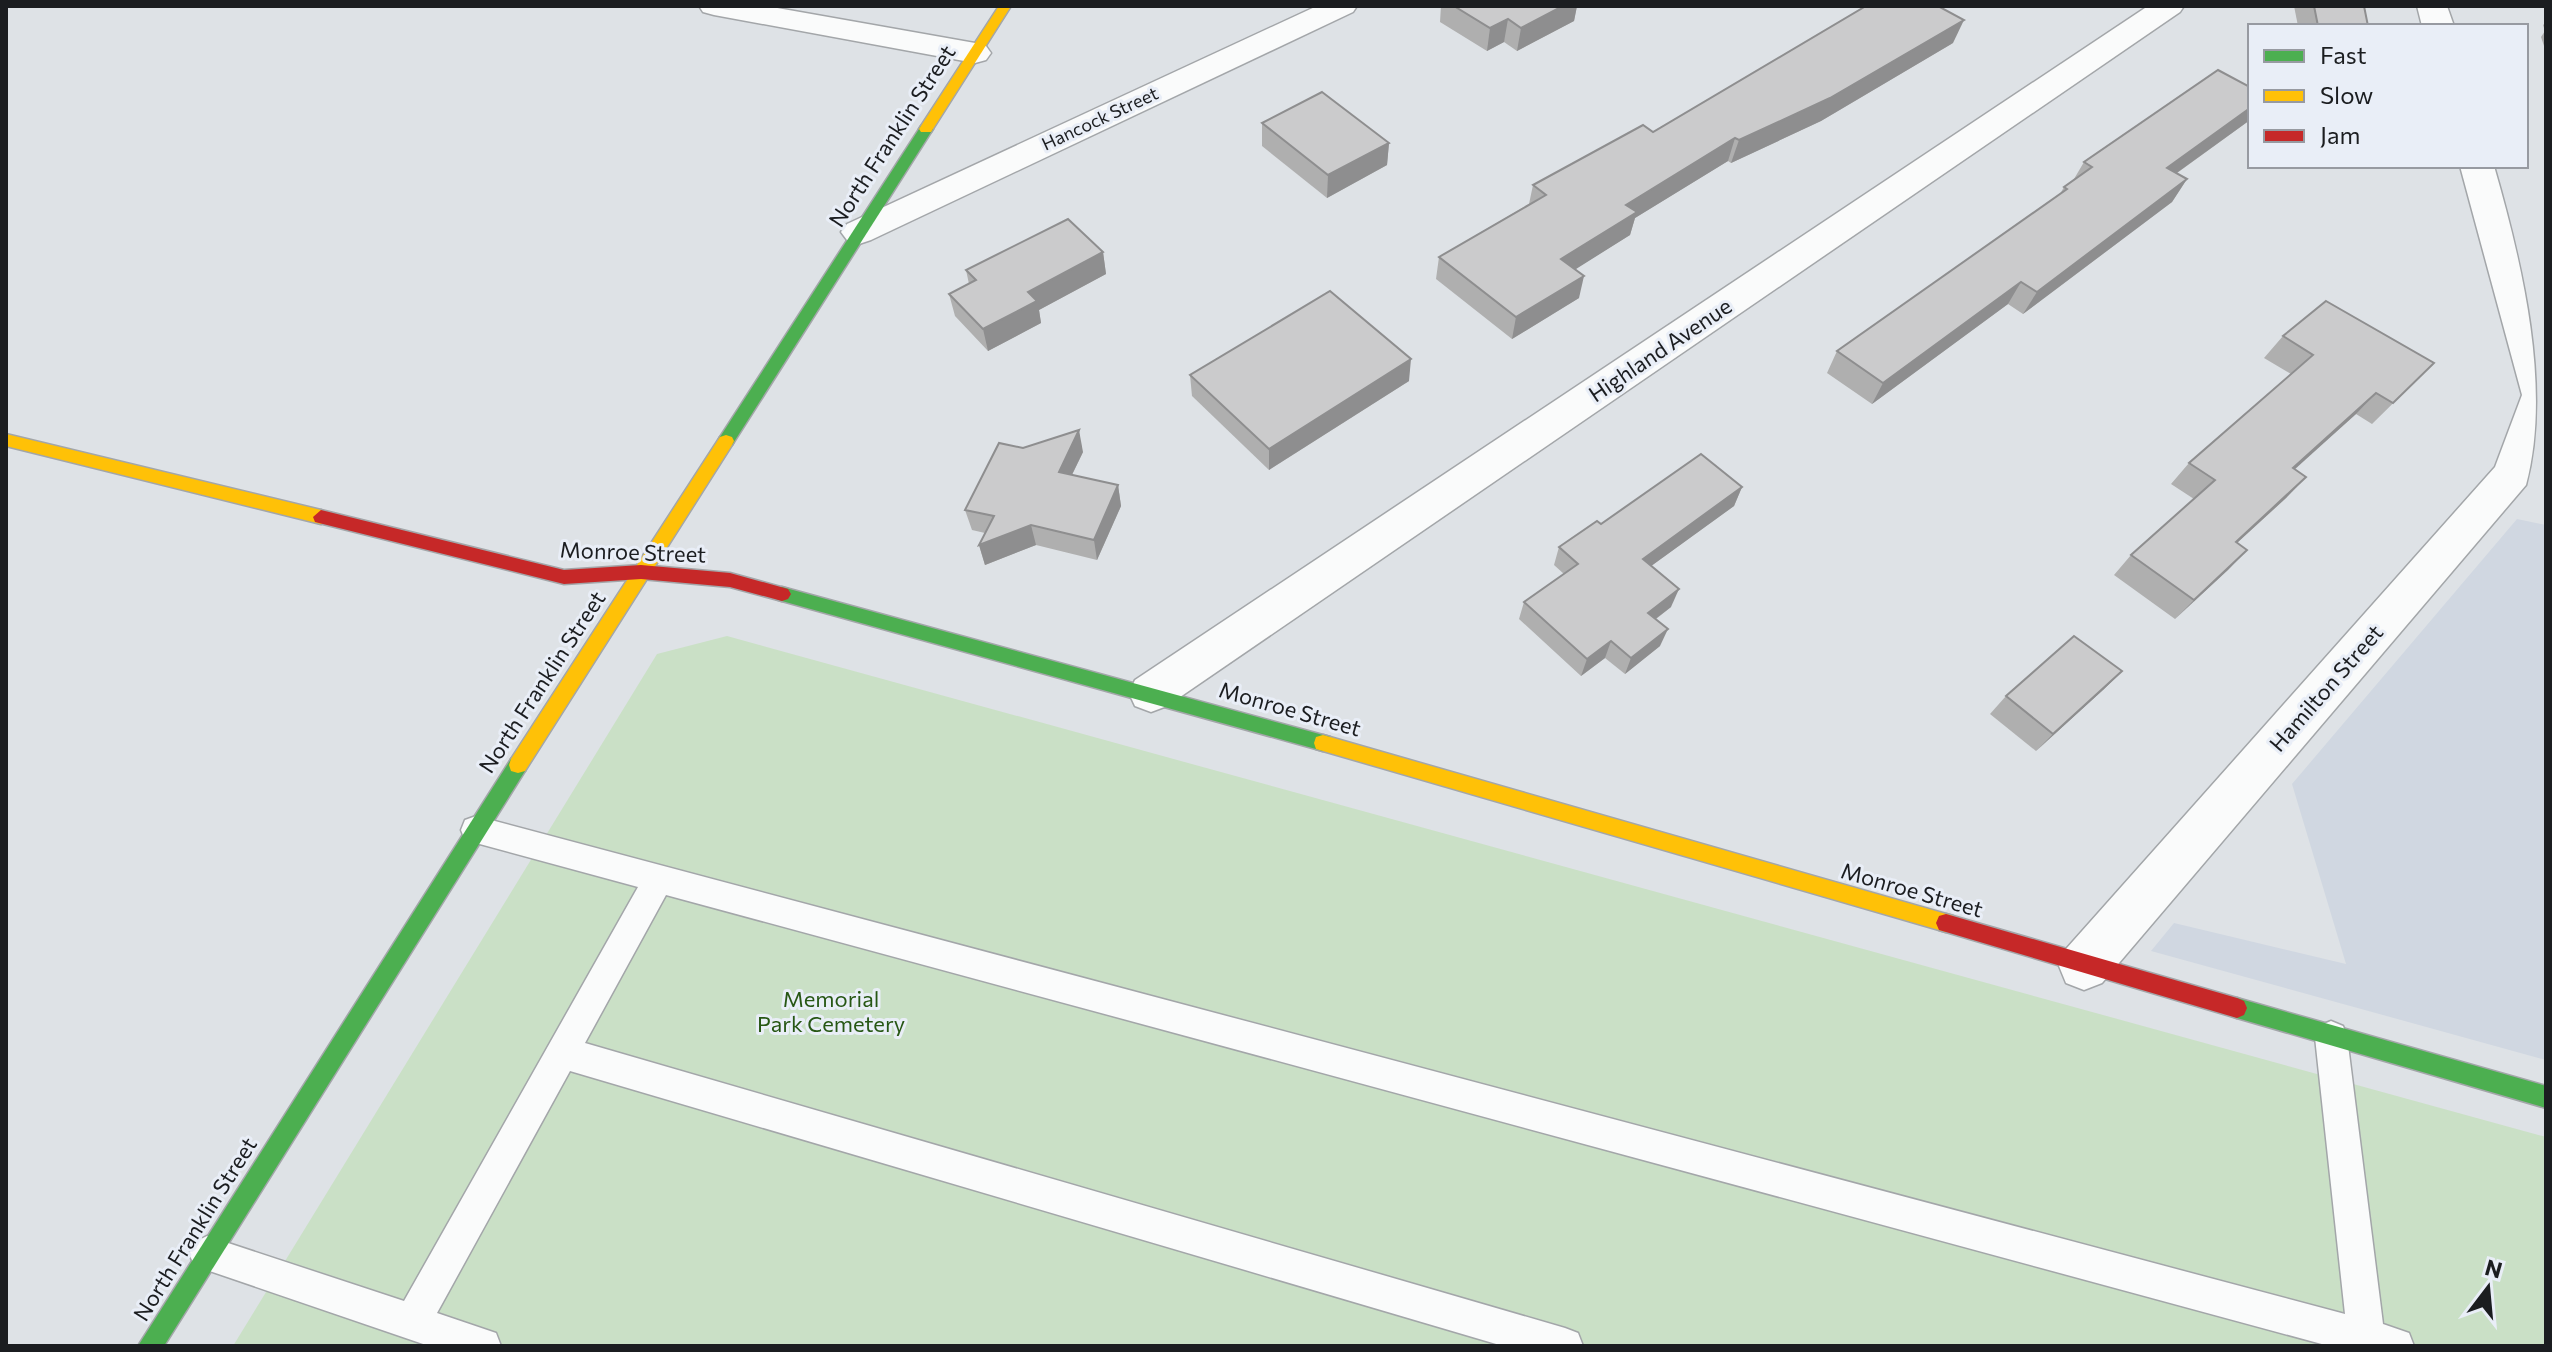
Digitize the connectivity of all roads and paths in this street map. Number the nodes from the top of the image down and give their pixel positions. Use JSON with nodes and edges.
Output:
{"nodes":[{"id":1,"x":714,"y":6,"type":"edge"},
{"id":2,"x":1005,"y":6,"type":"edge"},
{"id":3,"x":1342,"y":6,"type":"edge"},
{"id":4,"x":2169,"y":6,"type":"edge"},
{"id":5,"x":975,"y":53,"type":"junction"},
{"id":6,"x":2478,"y":168,"type":"edge"},
{"id":7,"x":859,"y":232,"type":"junction"},
{"id":8,"x":6,"y":440,"type":"edge"},
{"id":9,"x":641,"y":572,"type":"junction"},
{"id":10,"x":1151,"y":693,"type":"junction"},
{"id":11,"x":476,"y":830,"type":"junction"},
{"id":12,"x":659,"y":879,"type":"junction"},
{"id":13,"x":2084,"y":966,"type":"junction"},
{"id":14,"x":2331,"y":1037,"type":"junction"},
{"id":15,"x":562,"y":1053,"type":"junction"},
{"id":16,"x":2546,"y":1097,"type":"edge"},
{"id":17,"x":207,"y":1254,"type":"junction"},
{"id":18,"x":412,"y":1322,"type":"junction"},
{"id":19,"x":2376,"y":1343,"type":"edge"},
{"id":20,"x":150,"y":1346,"type":"edge"},
{"id":21,"x":483,"y":1346,"type":"edge"},
{"id":22,"x":1565,"y":1346,"type":"edge"}],
"edges":[{"from":1,"to":5,"type":"street"},
{"from":2,"to":5,"type":"street","name":"North Franklin Street"},
{"from":3,"to":7,"type":"street","name":"Hancock Street"},
{"from":4,"to":10,"type":"street","name":"Highland Avenue"},
{"from":5,"to":7,"type":"street","name":"North Franklin Street"},
{"from":6,"to":13,"type":"street","name":"Hamilton Street"},
{"from":7,"to":9,"type":"street","name":"North Franklin Street"},
{"from":8,"to":9,"type":"street","name":"Monroe Street"},
{"from":9,"to":10,"type":"street","name":"Monroe Street"},
{"from":9,"to":11,"type":"street","name":"North Franklin Street"},
{"from":10,"to":13,"type":"street","name":"Monroe Street"},
{"from":11,"to":12,"type":"lane"},
{"from":11,"to":17,"type":"street","name":"North Franklin Street"},
{"from":12,"to":15,"type":"lane"},
{"from":12,"to":19,"type":"lane"},
{"from":13,"to":14,"type":"street","name":"Monroe Street"},
{"from":14,"to":16,"type":"street","name":"Monroe Street"},
{"from":14,"to":19,"type":"lane"},
{"from":15,"to":18,"type":"lane"},
{"from":15,"to":22,"type":"lane"},
{"from":17,"to":18,"type":"lane"},
{"from":17,"to":20,"type":"street","name":"North Franklin Street"},
{"from":18,"to":21,"type":"lane"}]}
